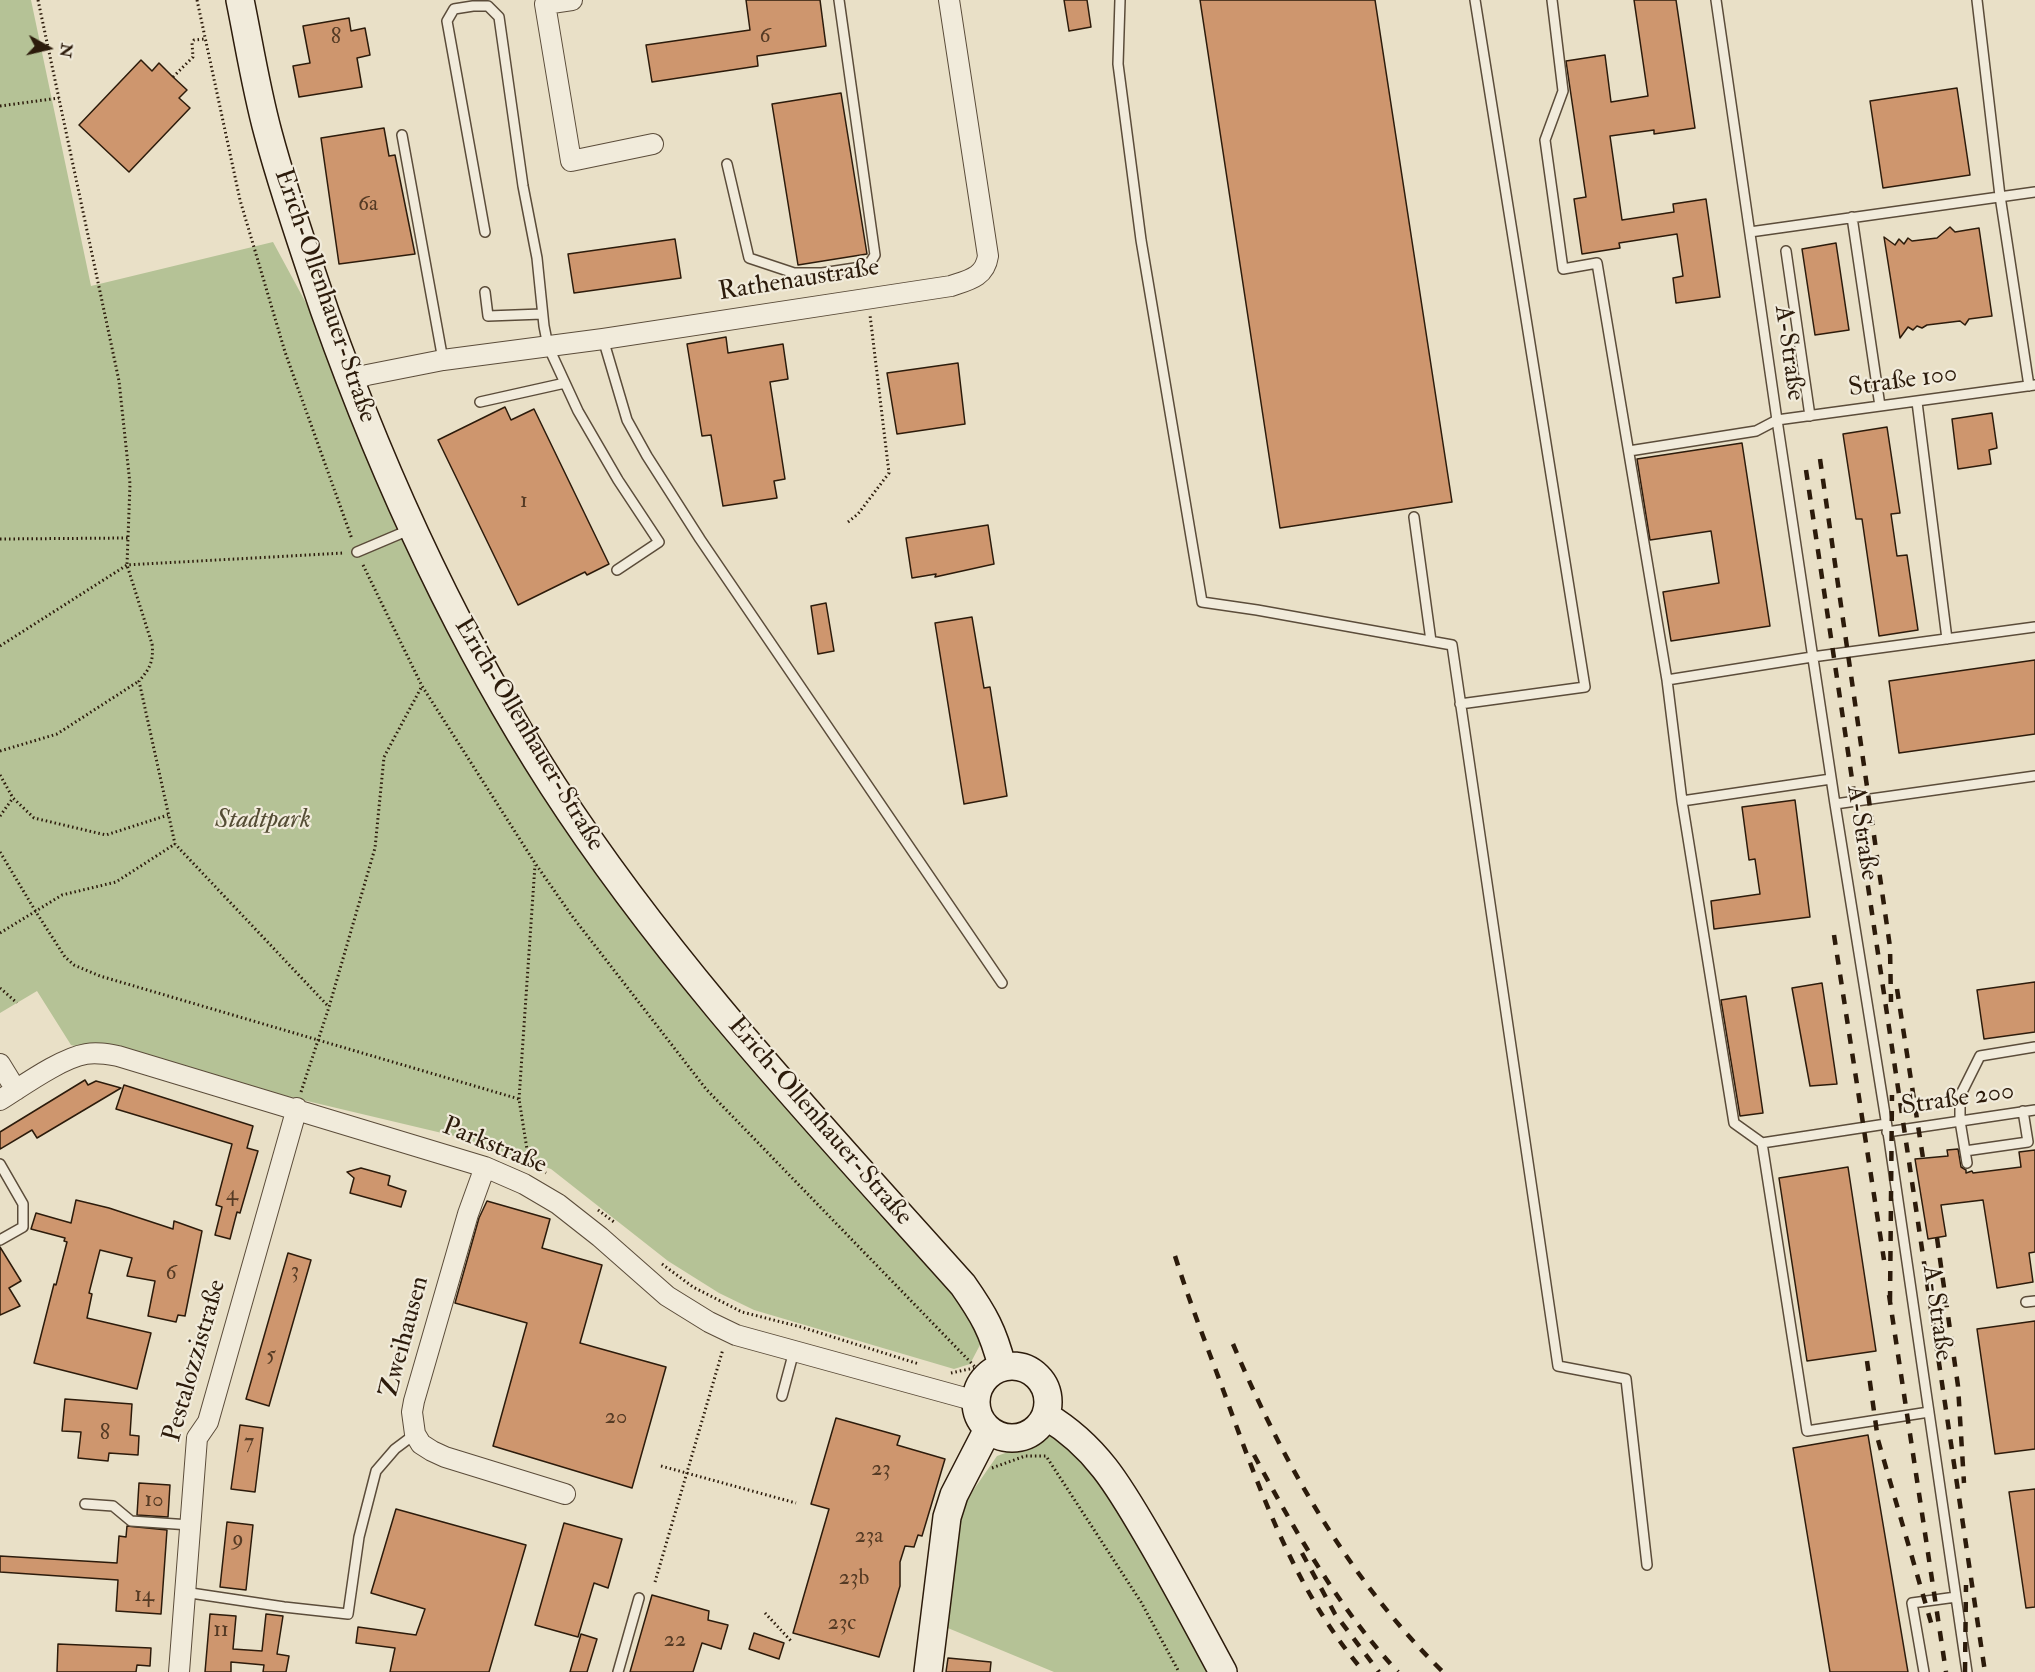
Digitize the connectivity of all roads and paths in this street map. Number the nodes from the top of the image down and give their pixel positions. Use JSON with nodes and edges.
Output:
{"nodes":[{"id":1,"x":38,"y":0,"type":"edge"},
{"id":2,"x":196,"y":0,"type":"edge"},
{"id":3,"x":240,"y":0,"type":"edge"},
{"id":4,"x":572,"y":0,"type":"edge"},
{"id":5,"x":839,"y":0,"type":"edge"},
{"id":6,"x":949,"y":0,"type":"edge"},
{"id":7,"x":1120,"y":0,"type":"edge"},
{"id":8,"x":1474,"y":0,"type":"edge"},
{"id":9,"x":1552,"y":0,"type":"edge"},
{"id":10,"x":1716,"y":0,"type":"edge"},
{"id":11,"x":1977,"y":0,"type":"edge"},
{"id":12,"x":204,"y":39,"type":"junction"},
{"id":13,"x":173,"y":76,"type":"dead end"},
{"id":14,"x":59,"y":98,"type":"junction"},
{"id":15,"x":0,"y":106,"type":"edge"},
{"id":16,"x":402,"y":135,"type":"dead end"},
{"id":17,"x":653,"y":144,"type":"dead end"},
{"id":18,"x":727,"y":164,"type":"dead end"},
{"id":19,"x":2035,"y":192,"type":"edge"},
{"id":20,"x":2000,"y":196,"type":"junction"},
{"id":21,"x":1852,"y":217,"type":"junction"},
{"id":22,"x":1750,"y":231,"type":"junction"},
{"id":23,"x":485,"y":232,"type":"dead end"},
{"id":24,"x":1786,"y":251,"type":"dead end"},
{"id":25,"x":485,"y":292,"type":"dead end"},
{"id":26,"x":868,"y":298,"type":"junction"},
{"id":27,"x":543,"y":314,"type":"junction"},
{"id":28,"x":603,"y":339,"type":"junction"},
{"id":29,"x":548,"y":346,"type":"junction"},
{"id":30,"x":443,"y":360,"type":"junction"},
{"id":31,"x":350,"y":381,"type":"junction"},
{"id":32,"x":565,"y":383,"type":"junction"},
{"id":33,"x":2032,"y":385,"type":"edge"},
{"id":34,"x":480,"y":402,"type":"dead end"},
{"id":35,"x":1917,"y":402,"type":"junction"},
{"id":36,"x":1880,"y":406,"type":"junction"},
{"id":37,"x":1810,"y":416,"type":"junction"},
{"id":38,"x":1777,"y":420,"type":"junction"},
{"id":39,"x":1629,"y":451,"type":"junction"},
{"id":40,"x":1414,"y":517,"type":"dead end"},
{"id":41,"x":848,"y":522,"type":"dead end"},
{"id":42,"x":411,"y":529,"type":"junction"},
{"id":43,"x":128,"y":538,"type":"junction"},
{"id":44,"x":0,"y":539,"type":"edge"},
{"id":45,"x":357,"y":552,"type":"junction"},
{"id":46,"x":128,"y":564,"type":"junction"},
{"id":47,"x":617,"y":570,"type":"dead end"},
{"id":48,"x":2035,"y":627,"type":"edge"},
{"id":49,"x":1947,"y":639,"type":"junction"},
{"id":50,"x":1431,"y":641,"type":"junction"},
{"id":51,"x":0,"y":646,"type":"edge"},
{"id":52,"x":1812,"y":657,"type":"junction"},
{"id":53,"x":1666,"y":680,"type":"junction"},
{"id":54,"x":139,"y":681,"type":"junction"},
{"id":55,"x":422,"y":686,"type":"junction"},
{"id":56,"x":1460,"y":704,"type":"junction"},
{"id":57,"x":0,"y":751,"type":"edge"},
{"id":58,"x":0,"y":775,"type":"edge"},
{"id":59,"x":2035,"y":776,"type":"edge"},
{"id":60,"x":1831,"y":780,"type":"junction"},
{"id":61,"x":13,"y":798,"type":"junction"},
{"id":62,"x":1682,"y":801,"type":"junction"},
{"id":63,"x":1834,"y":804,"type":"junction"},
{"id":64,"x":168,"y":815,"type":"junction"},
{"id":65,"x":0,"y":816,"type":"edge"},
{"id":66,"x":175,"y":844,"type":"junction"},
{"id":67,"x":0,"y":852,"type":"edge"},
{"id":68,"x":535,"y":863,"type":"junction"},
{"id":69,"x":36,"y":912,"type":"junction"},
{"id":70,"x":0,"y":933,"type":"edge"},
{"id":71,"x":1002,"y":983,"type":"dead end"},
{"id":72,"x":0,"y":988,"type":"edge"},
{"id":73,"x":17,"y":1003,"type":"dead end"},
{"id":74,"x":329,"y":1007,"type":"junction"},
{"id":75,"x":316,"y":1041,"type":"junction"},
{"id":76,"x":2035,"y":1047,"type":"edge"},
{"id":77,"x":0,"y":1064,"type":"edge"},
{"id":78,"x":8,"y":1095,"type":"edge"},
{"id":79,"x":519,"y":1099,"type":"junction"},
{"id":80,"x":297,"y":1108,"type":"junction"},
{"id":81,"x":2035,"y":1110,"type":"edge"},
{"id":82,"x":2023,"y":1112,"type":"junction"},
{"id":83,"x":1960,"y":1121,"type":"junction"},
{"id":84,"x":1887,"y":1128,"type":"junction"},
{"id":85,"x":2031,"y":1141,"type":"edge"},
{"id":86,"x":1762,"y":1143,"type":"junction"},
{"id":87,"x":1965,"y":1151,"type":"junction"},
{"id":88,"x":1967,"y":1163,"type":"dead end"},
{"id":89,"x":0,"y":1164,"type":"edge"},
{"id":90,"x":485,"y":1167,"type":"junction"},
{"id":91,"x":553,"y":1178,"type":"dead end"},
{"id":92,"x":593,"y":1206,"type":"dead end"},
{"id":93,"x":616,"y":1224,"type":"dead end"},
{"id":94,"x":0,"y":1240,"type":"edge"},
{"id":95,"x":655,"y":1260,"type":"dead end"},
{"id":96,"x":723,"y":1346,"type":"dead end"},
{"id":97,"x":794,"y":1351,"type":"junction"},
{"id":98,"x":927,"y":1367,"type":"dead end"},
{"id":99,"x":950,"y":1374,"type":"dead end"},
{"id":100,"x":984,"y":1378,"type":"junction"},
{"id":101,"x":782,"y":1396,"type":"dead end"},
{"id":102,"x":1929,"y":1412,"type":"junction"},
{"id":103,"x":1046,"y":1416,"type":"junction"},
{"id":104,"x":988,"y":1429,"type":"junction"},
{"id":105,"x":415,"y":1434,"type":"junction"},
{"id":106,"x":974,"y":1457,"type":"junction"},
{"id":107,"x":661,"y":1466,"type":"dead end"},
{"id":108,"x":687,"y":1473,"type":"junction"},
{"id":109,"x":565,"y":1494,"type":"dead end"},
{"id":110,"x":796,"y":1503,"type":"dead end"},
{"id":111,"x":85,"y":1504,"type":"dead end"},
{"id":112,"x":190,"y":1525,"type":"junction"},
{"id":113,"x":1647,"y":1565,"type":"dead end"},
{"id":114,"x":656,"y":1582,"type":"dead end"},
{"id":115,"x":184,"y":1592,"type":"junction"},
{"id":116,"x":1956,"y":1597,"type":"junction"},
{"id":117,"x":639,"y":1598,"type":"dead end"},
{"id":118,"x":765,"y":1613,"type":"dead end"},
{"id":119,"x":792,"y":1642,"type":"dead end"},
{"id":120,"x":179,"y":1672,"type":"edge"},
{"id":121,"x":618,"y":1672,"type":"edge"},
{"id":122,"x":928,"y":1672,"type":"edge"},
{"id":123,"x":1179,"y":1672,"type":"edge"},
{"id":124,"x":1223,"y":1672,"type":"edge"},
{"id":125,"x":1924,"y":1672,"type":"edge"},
{"id":126,"x":1967,"y":1672,"type":"edge"}],
"edges":[{"from":1,"to":14,"type":"path"},
{"from":2,"to":12,"type":"path"},
{"from":3,"to":31,"type":"street","name":"Erich-Ollenhauer-Straße"},
{"from":4,"to":17,"type":"street"},
{"from":5,"to":18,"type":"lane"},
{"from":6,"to":26,"type":"street","name":"Rathenaustraße"},
{"from":7,"to":50,"type":"lane"},
{"from":8,"to":56,"type":"lane"},
{"from":9,"to":39,"type":"lane"},
{"from":10,"to":22,"type":"lane","name":"A-Straße"},
{"from":11,"to":20,"type":"lane"},
{"from":12,"to":13,"type":"path"},
{"from":12,"to":45,"type":"path"},
{"from":14,"to":15,"type":"path"},
{"from":14,"to":43,"type":"path"},
{"from":16,"to":30,"type":"lane"},
{"from":19,"to":20,"type":"lane"},
{"from":20,"to":21,"type":"lane"},
{"from":20,"to":33,"type":"lane"},
{"from":21,"to":22,"type":"lane"},
{"from":21,"to":36,"type":"lane"},
{"from":22,"to":38,"type":"lane","name":"A-Straße"},
{"from":23,"to":27,"type":"lane"},
{"from":24,"to":37,"type":"lane"},
{"from":25,"to":27,"type":"lane"},
{"from":26,"to":28,"type":"street","name":"Rathenaustraße"},
{"from":26,"to":41,"type":"path"},
{"from":27,"to":29,"type":"lane"},
{"from":28,"to":29,"type":"street","name":"Rathenaustraße"},
{"from":28,"to":71,"type":"lane"},
{"from":29,"to":30,"type":"street","name":"Rathenaustraße"},
{"from":29,"to":32,"type":"lane"},
{"from":30,"to":31,"type":"street","name":"Rathenaustraße"},
{"from":31,"to":42,"type":"street","name":"Erich-Ollenhauer-Straße"},
{"from":32,"to":34,"type":"lane"},
{"from":32,"to":47,"type":"lane"},
{"from":33,"to":35,"type":"lane","name":"Straße 100"},
{"from":35,"to":36,"type":"lane","name":"Straße 100"},
{"from":35,"to":49,"type":"lane"},
{"from":36,"to":37,"type":"lane","name":"Straße 100"},
{"from":37,"to":38,"type":"lane","name":"Straße 100"},
{"from":38,"to":39,"type":"lane","name":"Straße 100"},
{"from":38,"to":52,"type":"lane","name":"A-Straße"},
{"from":39,"to":53,"type":"lane"},
{"from":40,"to":50,"type":"lane"},
{"from":42,"to":45,"type":"lane"},
{"from":42,"to":100,"type":"street","name":"Erich-Ollenhauer-Straße"},
{"from":43,"to":44,"type":"path"},
{"from":43,"to":46,"type":"path"},
{"from":45,"to":46,"type":"path"},
{"from":45,"to":55,"type":"path"},
{"from":46,"to":51,"type":"path"},
{"from":46,"to":54,"type":"path"},
{"from":48,"to":49,"type":"lane"},
{"from":49,"to":52,"type":"lane"},
{"from":50,"to":56,"type":"lane"},
{"from":52,"to":53,"type":"lane"},
{"from":52,"to":60,"type":"lane","name":"A-Straße"},
{"from":53,"to":62,"type":"lane"},
{"from":54,"to":57,"type":"path"},
{"from":54,"to":64,"type":"path"},
{"from":55,"to":68,"type":"path"},
{"from":55,"to":74,"type":"path"},
{"from":56,"to":113,"type":"lane"},
{"from":58,"to":61,"type":"path"},
{"from":59,"to":63,"type":"lane"},
{"from":60,"to":62,"type":"lane"},
{"from":60,"to":63,"type":"lane","name":"A-Straße"},
{"from":61,"to":64,"type":"path"},
{"from":61,"to":65,"type":"path"},
{"from":62,"to":86,"type":"lane"},
{"from":63,"to":84,"type":"lane","name":"A-Straße"},
{"from":64,"to":66,"type":"path"},
{"from":66,"to":69,"type":"path"},
{"from":66,"to":74,"type":"path"},
{"from":67,"to":69,"type":"path"},
{"from":68,"to":79,"type":"path"},
{"from":68,"to":100,"type":"path"},
{"from":69,"to":70,"type":"path"},
{"from":69,"to":75,"type":"path"},
{"from":72,"to":73,"type":"path"},
{"from":74,"to":75,"type":"path"},
{"from":75,"to":79,"type":"path"},
{"from":75,"to":80,"type":"path"},
{"from":76,"to":83,"type":"lane"},
{"from":77,"to":78,"type":"street"},
{"from":78,"to":80,"type":"street","name":"Parkstraße"},
{"from":79,"to":91,"type":"path"},
{"from":80,"to":90,"type":"street","name":"Parkstraße"},
{"from":80,"to":112,"type":"street","name":"Pestalozzistraße"},
{"from":81,"to":82,"type":"lane","name":"Straße 200"},
{"from":82,"to":83,"type":"lane","name":"Straße 200"},
{"from":82,"to":85,"type":"lane"},
{"from":83,"to":84,"type":"lane","name":"Straße 200"},
{"from":83,"to":87,"type":"lane"},
{"from":84,"to":86,"type":"lane","name":"Straße 200"},
{"from":84,"to":102,"type":"lane","name":"A-Straße"},
{"from":85,"to":87,"type":"lane"},
{"from":86,"to":102,"type":"lane"},
{"from":87,"to":88,"type":"lane"},
{"from":89,"to":94,"type":"lane"},
{"from":90,"to":97,"type":"street","name":"Parkstraße"},
{"from":90,"to":105,"type":"street","name":"Zweihausen"},
{"from":92,"to":93,"type":"path"},
{"from":95,"to":98,"type":"path"},
{"from":96,"to":108,"type":"path"},
{"from":97,"to":100,"type":"street","name":"Parkstraße"},
{"from":97,"to":101,"type":"lane"},
{"from":99,"to":100,"type":"path"},
{"from":100,"to":103,"type":"street"},
{"from":100,"to":104,"type":"street"},
{"from":102,"to":116,"type":"lane","name":"A-Straße"},
{"from":103,"to":104,"type":"street"},
{"from":103,"to":124,"type":"street"},
{"from":104,"to":106,"type":"street"},
{"from":105,"to":109,"type":"street","name":"Zweihausen"},
{"from":105,"to":115,"type":"lane"},
{"from":106,"to":122,"type":"street"},
{"from":106,"to":123,"type":"path"},
{"from":107,"to":108,"type":"path"},
{"from":108,"to":110,"type":"path"},
{"from":108,"to":114,"type":"path"},
{"from":111,"to":112,"type":"lane"},
{"from":112,"to":115,"type":"street","name":"Pestalozzistraße"},
{"from":115,"to":120,"type":"street","name":"Pestalozzistraße"},
{"from":116,"to":125,"type":"lane"},
{"from":116,"to":126,"type":"lane","name":"A-Straße"},
{"from":117,"to":121,"type":"lane"},
{"from":118,"to":119,"type":"path"}]}
